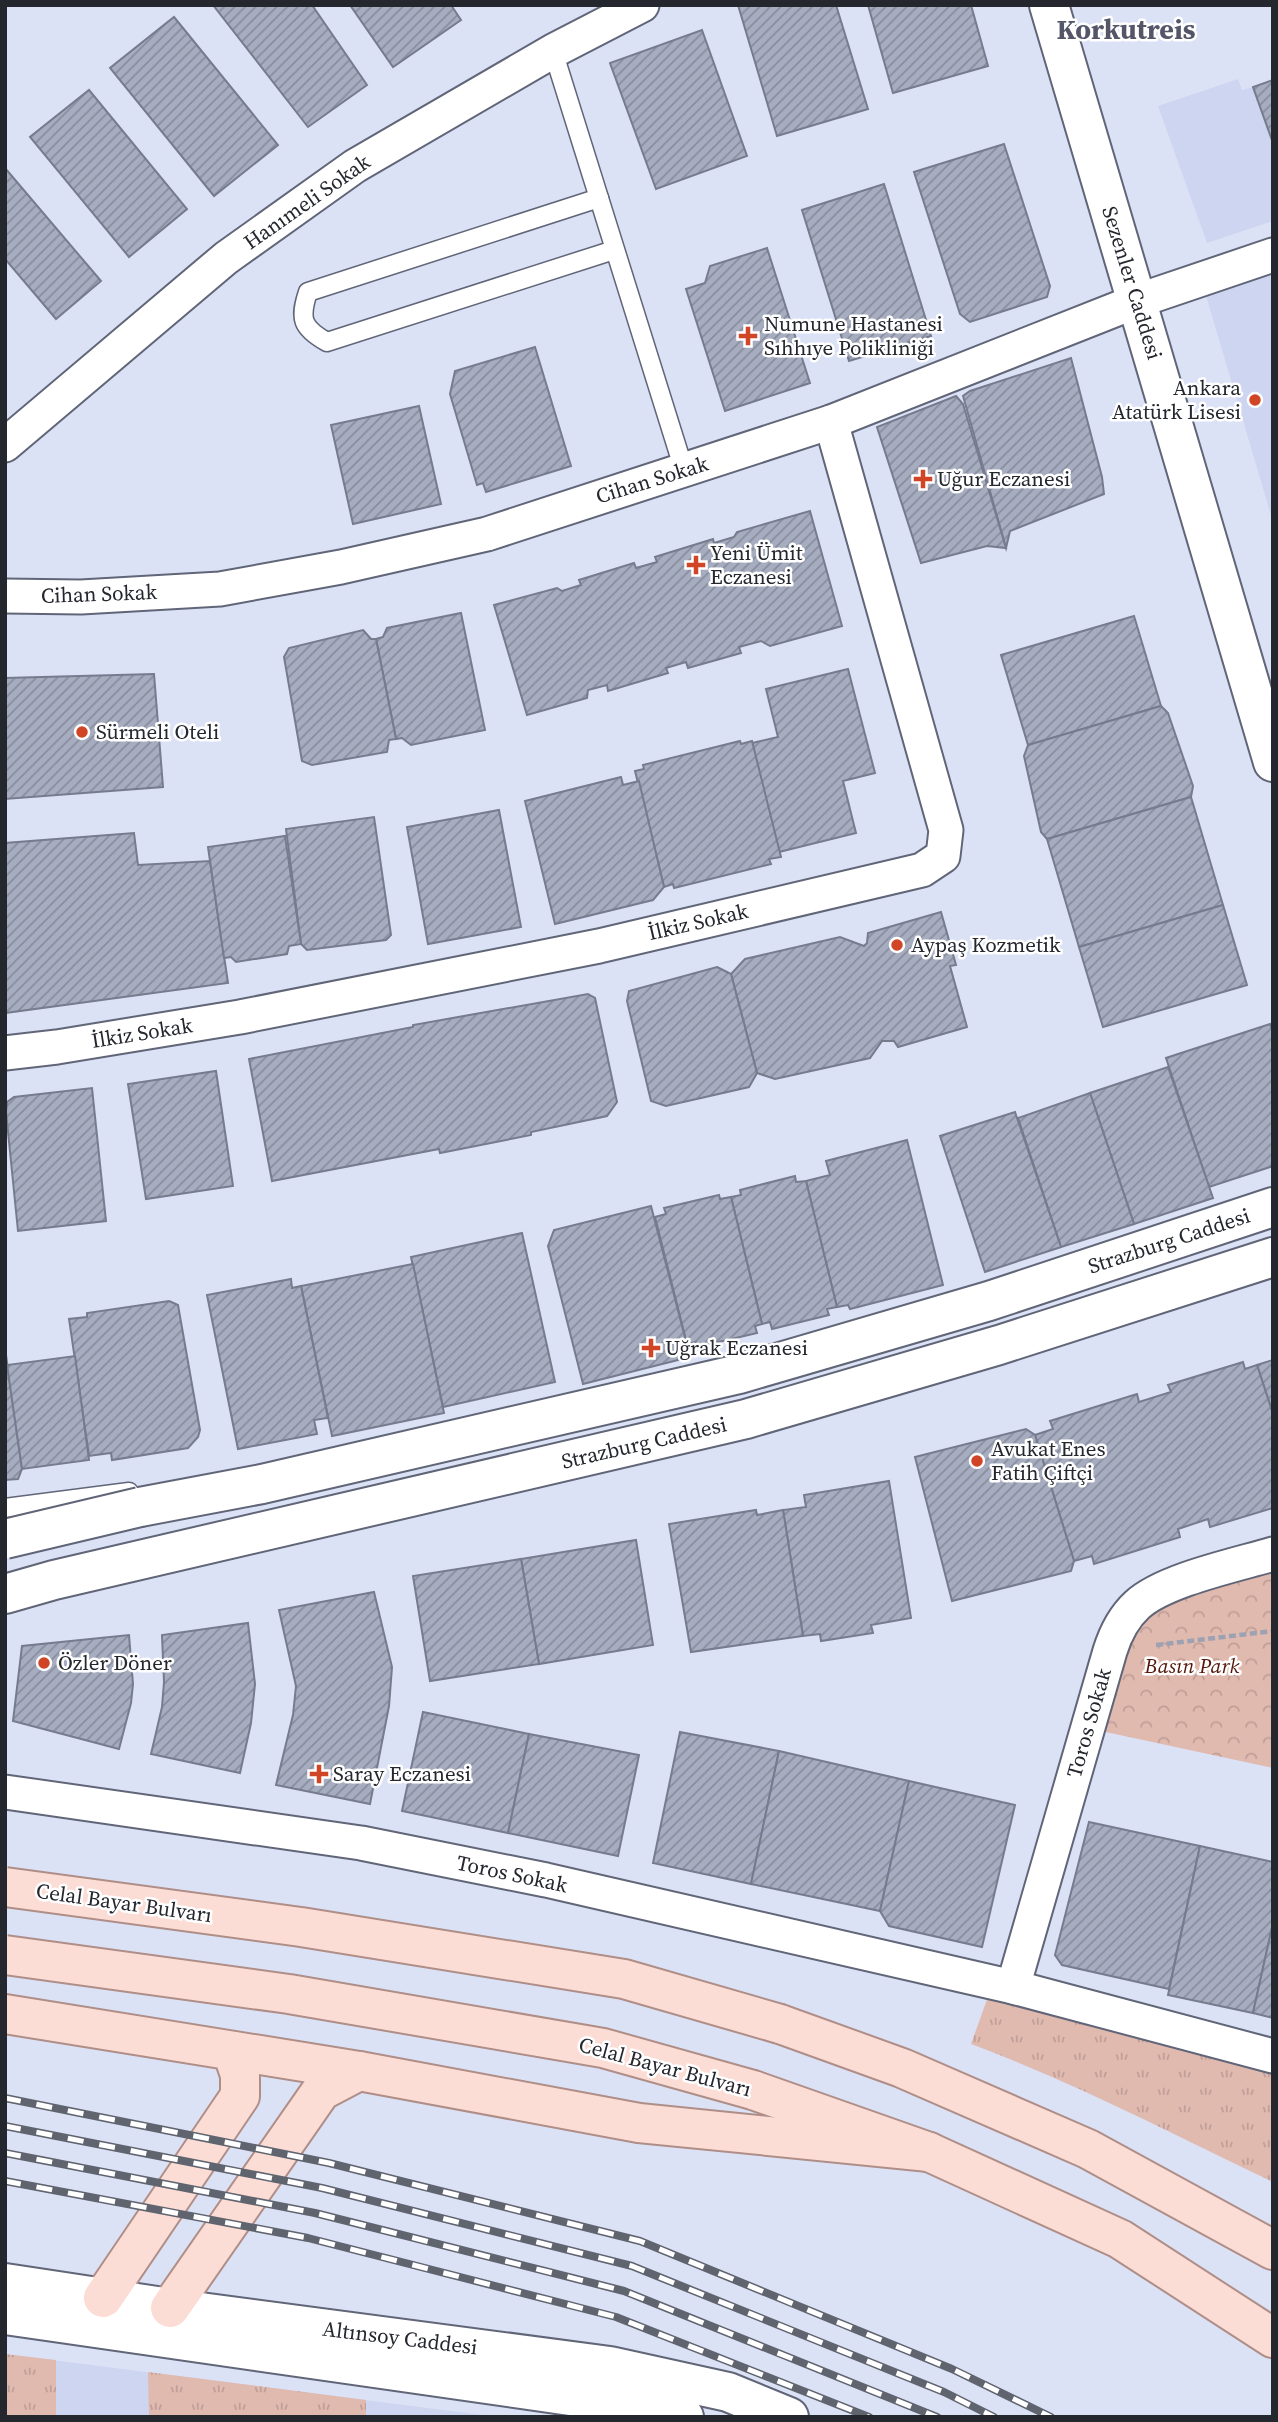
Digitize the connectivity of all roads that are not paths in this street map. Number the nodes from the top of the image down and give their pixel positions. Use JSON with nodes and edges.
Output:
{"nodes":[{"id":1,"x":642,"y":5,"type":"edge"},
{"id":2,"x":1049,"y":5,"type":"edge"},
{"id":3,"x":553,"y":51,"type":"junction"},
{"id":4,"x":599,"y":198,"type":"junction"},
{"id":5,"x":614,"y":250,"type":"junction"},
{"id":6,"x":1273,"y":255,"type":"edge"},
{"id":7,"x":1137,"y":301,"type":"junction"},
{"id":8,"x":831,"y":422,"type":"junction"},
{"id":9,"x":5,"y":445,"type":"edge"},
{"id":10,"x":684,"y":470,"type":"junction"},
{"id":11,"x":5,"y":596,"type":"edge"},
{"id":12,"x":1273,"y":762,"type":"edge"},
{"id":13,"x":5,"y":1054,"type":"edge"},
{"id":14,"x":1273,"y":1207,"type":"edge"},
{"id":15,"x":1273,"y":1257,"type":"edge"},
{"id":16,"x":262,"y":1484,"type":"junction"},
{"id":17,"x":5,"y":1508,"type":"edge"},
{"id":18,"x":5,"y":1539,"type":"edge"},
{"id":19,"x":1273,"y":1554,"type":"edge"},
{"id":20,"x":5,"y":1594,"type":"edge"},
{"id":21,"x":5,"y":1792,"type":"edge"},
{"id":22,"x":5,"y":1887,"type":"edge"},
{"id":23,"x":5,"y":1955,"type":"edge"},
{"id":24,"x":1013,"y":1987,"type":"junction"},
{"id":25,"x":5,"y":2014,"type":"edge"},
{"id":26,"x":232,"y":2051,"type":"junction"},
{"id":27,"x":1273,"y":2056,"type":"edge"},
{"id":28,"x":359,"y":2071,"type":"junction"},
{"id":29,"x":929,"y":2152,"type":"junction"},
{"id":30,"x":1273,"y":2250,"type":"edge"},
{"id":31,"x":5,"y":2283,"type":"edge"},
{"id":32,"x":100,"y":2313,"type":"junction"},
{"id":33,"x":5,"y":2315,"type":"edge"},
{"id":34,"x":167,"y":2323,"type":"junction"},
{"id":35,"x":1273,"y":2337,"type":"edge"},
{"id":36,"x":684,"y":2417,"type":"edge"},
{"id":37,"x":789,"y":2417,"type":"edge"}],
"edges":[{"from":1,"to":3,"type":"street","name":"Hanımeli Sokak"},
{"from":2,"to":7,"type":"main road","name":"Sezenler Caddesi"},
{"from":3,"to":4,"type":"lane"},
{"from":3,"to":9,"type":"street","name":"Hanımeli Sokak"},
{"from":4,"to":5,"type":"lane"},
{"from":4,"to":5,"type":"lane"},
{"from":5,"to":10,"type":"lane"},
{"from":6,"to":7,"type":"street","name":"Cihan Sokak"},
{"from":7,"to":8,"type":"street","name":"Cihan Sokak"},
{"from":7,"to":12,"type":"main road","name":"Sezenler Caddesi"},
{"from":8,"to":10,"type":"street","name":"Cihan Sokak"},
{"from":8,"to":13,"type":"street","name":"İlkiz Sokak"},
{"from":10,"to":11,"type":"street","name":"Cihan Sokak"},
{"from":14,"to":16,"type":"main road","name":"Strazburg Caddesi"},
{"from":15,"to":20,"type":"main road","name":"Strazburg Caddesi"},
{"from":16,"to":17,"type":"lane"},
{"from":16,"to":18,"type":"main road","name":"Strazburg Caddesi","bridge":true},
{"from":19,"to":24,"type":"street","name":"Toros Sokak"},
{"from":21,"to":24,"type":"street","name":"Toros Sokak"},
{"from":22,"to":30,"type":"main road","name":"Celal Bayar Bulvarı","bridge":true},
{"from":23,"to":29,"type":"main road","name":"Celal Bayar Bulvarı","bridge":true},
{"from":24,"to":27,"type":"street","name":"Toros Sokak"},
{"from":25,"to":26,"type":"main road"},
{"from":26,"to":28,"type":"main road"},
{"from":26,"to":32,"type":"main road"},
{"from":28,"to":29,"type":"main road"},
{"from":28,"to":34,"type":"main road"},
{"from":29,"to":35,"type":"main road","name":"Celal Bayar Bulvarı"},
{"from":31,"to":32,"type":"main road","name":"Altınsoy Caddesi"},
{"from":32,"to":33,"type":"main road","name":"Altınsoy Caddesi"},
{"from":32,"to":34,"type":"main road","name":"Altınsoy Caddesi"},
{"from":34,"to":36,"type":"main road","name":"Altınsoy Caddesi"},
{"from":34,"to":37,"type":"main road","name":"Altınsoy Caddesi"}]}
